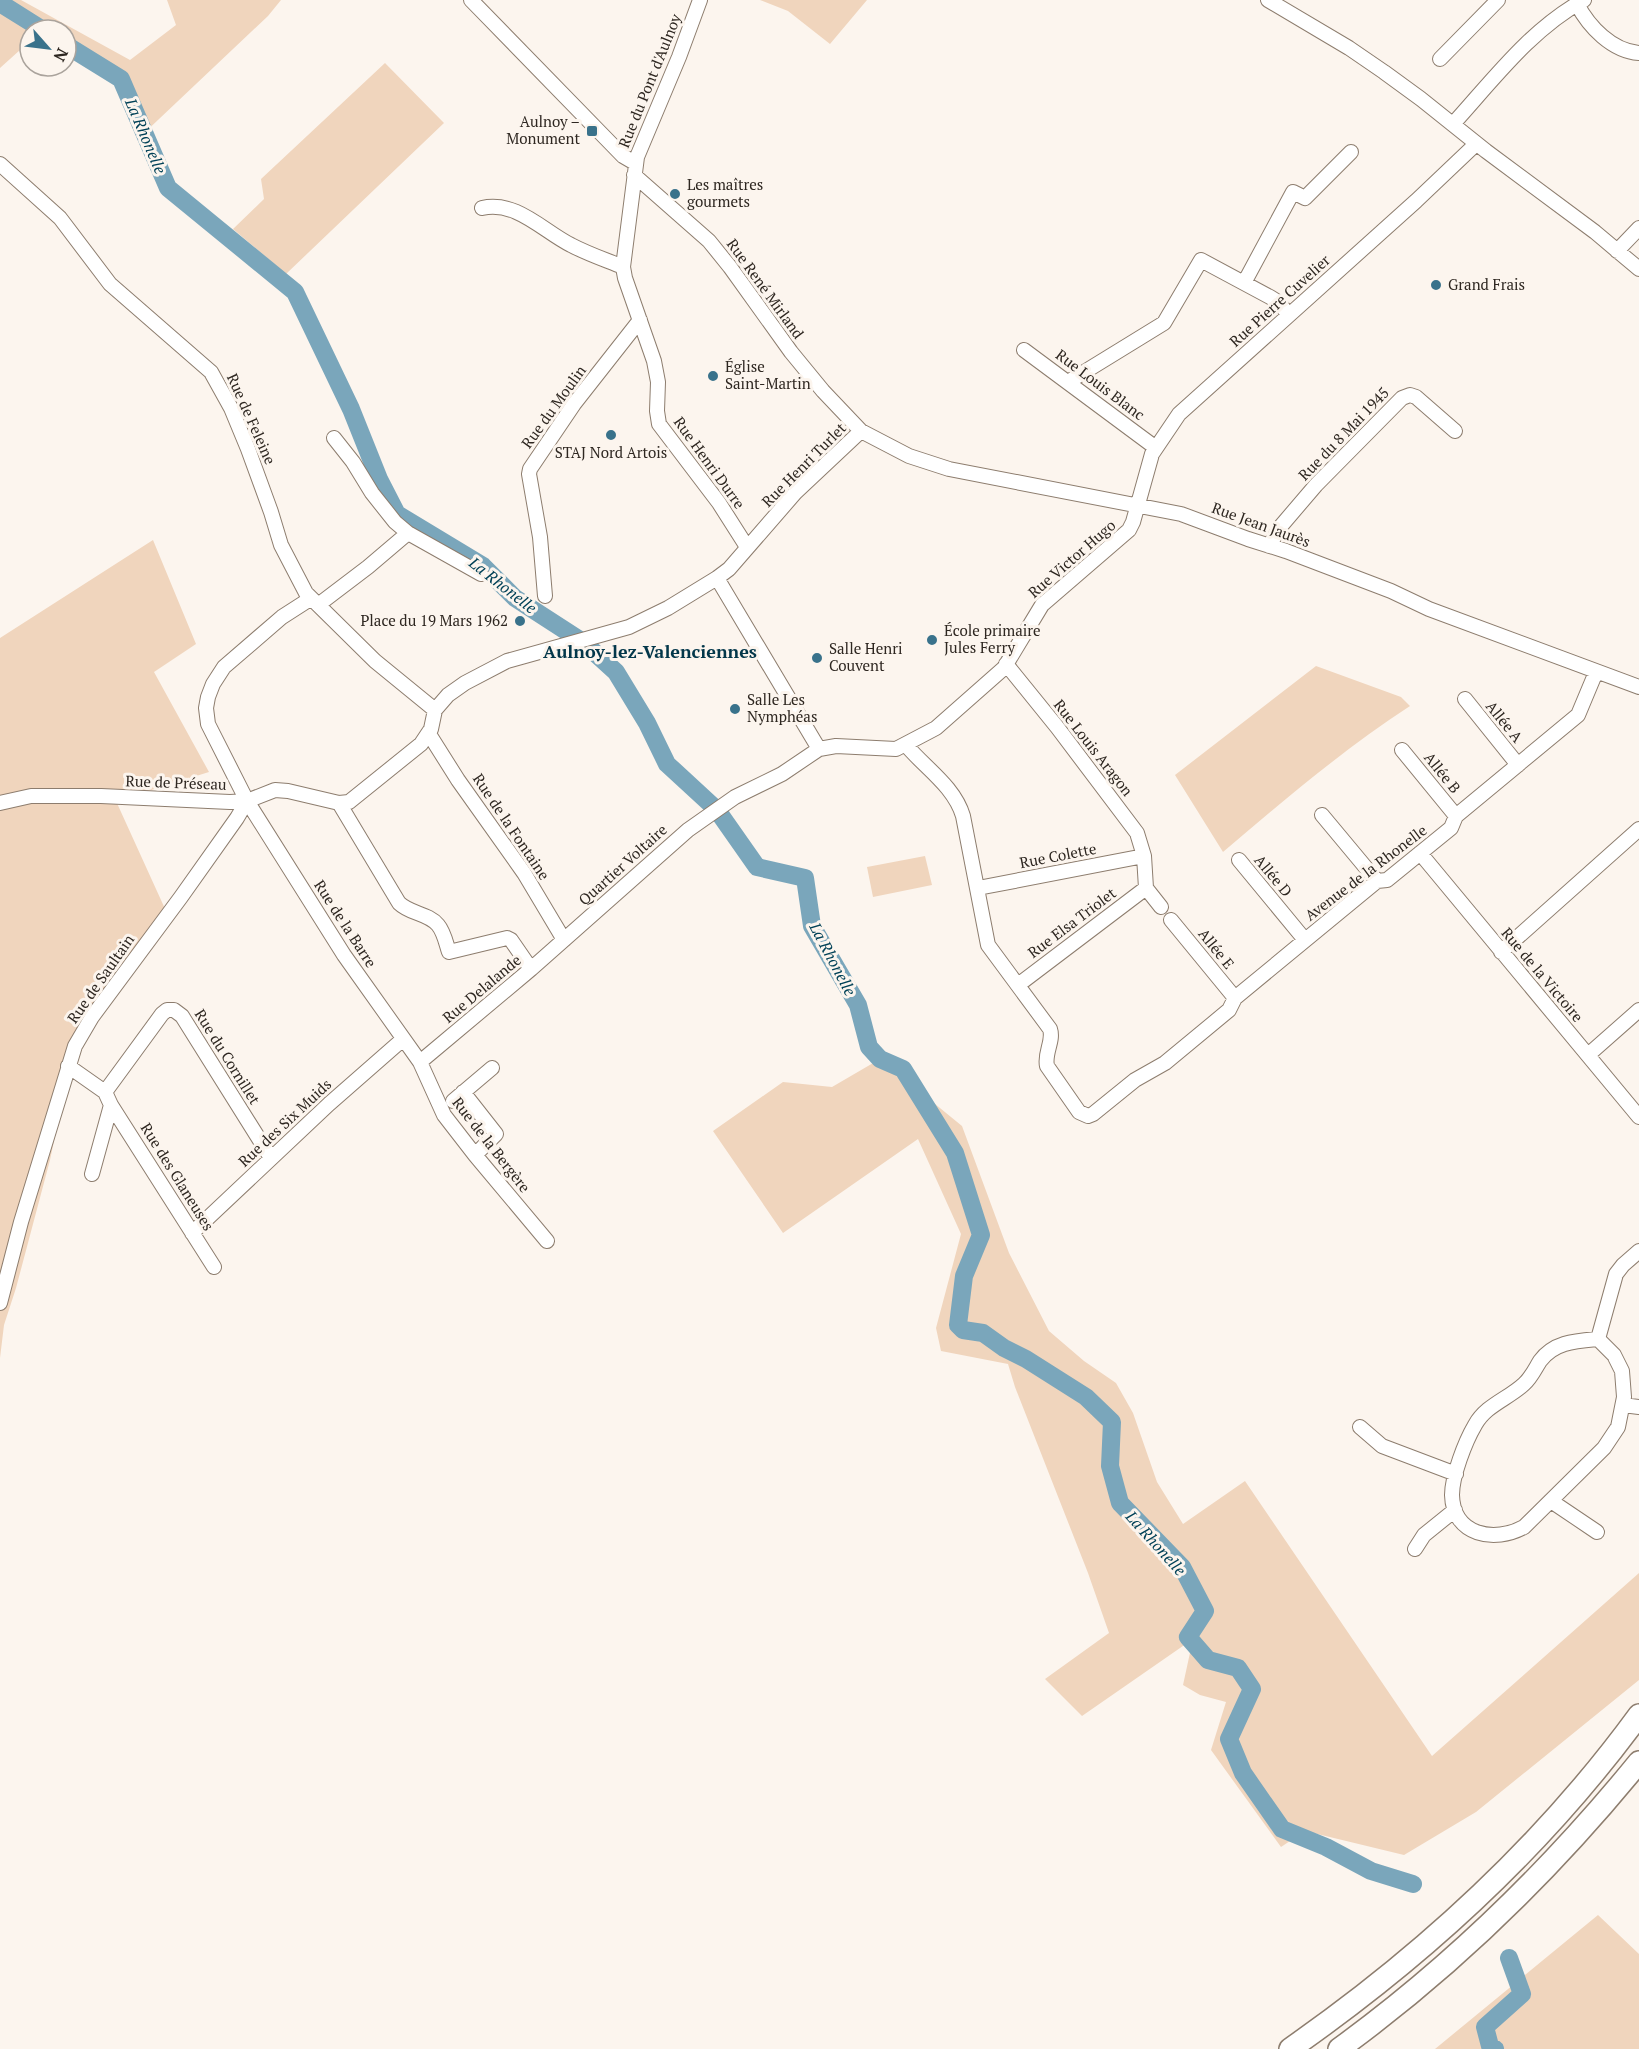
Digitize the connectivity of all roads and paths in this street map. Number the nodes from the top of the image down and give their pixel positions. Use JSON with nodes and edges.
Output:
{"nodes":[{"id":1,"x":471,"y":0,"type":"edge"},
{"id":2,"x":700,"y":0,"type":"edge"},
{"id":3,"x":1268,"y":0,"type":"edge"},
{"id":4,"x":1498,"y":0,"type":"edge"},
{"id":5,"x":1581,"y":2,"type":"edge"},
{"id":6,"x":1639,"y":52,"type":"edge"},
{"id":7,"x":1440,"y":59,"type":"dead end"},
{"id":8,"x":1453,"y":124,"type":"junction"},
{"id":9,"x":1476,"y":144,"type":"junction"},
{"id":10,"x":1351,"y":152,"type":"dead end"},
{"id":11,"x":0,"y":164,"type":"edge"},
{"id":12,"x":635,"y":169,"type":"junction"},
{"id":13,"x":482,"y":208,"type":"dead end"},
{"id":14,"x":630,"y":220,"type":"joint"},
{"id":15,"x":1639,"y":228,"type":"edge"},
{"id":16,"x":1617,"y":251,"type":"junction"},
{"id":17,"x":623,"y":267,"type":"junction"},
{"id":18,"x":1639,"y":269,"type":"edge"},
{"id":19,"x":1244,"y":282,"type":"junction"},
{"id":20,"x":1289,"y":315,"type":"junction"},
{"id":21,"x":640,"y":320,"type":"junction"},
{"id":22,"x":1024,"y":350,"type":"dead end"},
{"id":23,"x":1068,"y":382,"type":"junction"},
{"id":24,"x":861,"y":431,"type":"junction"},
{"id":25,"x":1455,"y":431,"type":"dead end"},
{"id":26,"x":334,"y":438,"type":"dead end"},
{"id":27,"x":1156,"y":448,"type":"junction"},
{"id":28,"x":1138,"y":504,"type":"junction"},
{"id":29,"x":408,"y":532,"type":"junction"},
{"id":30,"x":1269,"y":546,"type":"junction"},
{"id":31,"x":747,"y":547,"type":"junction"},
{"id":32,"x":481,"y":574,"type":"dead end"},
{"id":33,"x":717,"y":578,"type":"junction"},
{"id":34,"x":545,"y":596,"type":"dead end"},
{"id":35,"x":314,"y":602,"type":"junction"},
{"id":36,"x":1006,"y":664,"type":"junction"},
{"id":37,"x":1596,"y":672,"type":"junction"},
{"id":38,"x":1639,"y":687,"type":"edge"},
{"id":39,"x":1465,"y":699,"type":"dead end"},
{"id":40,"x":435,"y":710,"type":"junction"},
{"id":41,"x":429,"y":734,"type":"junction"},
{"id":42,"x":906,"y":745,"type":"junction"},
{"id":43,"x":819,"y":749,"type":"junction"},
{"id":44,"x":1402,"y":750,"type":"dead end"},
{"id":45,"x":1518,"y":765,"type":"junction"},
{"id":46,"x":247,"y":801,"type":"junction"},
{"id":47,"x":0,"y":803,"type":"edge"},
{"id":48,"x":339,"y":803,"type":"junction"},
{"id":49,"x":724,"y":804,"type":"joint"},
{"id":50,"x":1322,"y":815,"type":"dead end"},
{"id":51,"x":1456,"y":816,"type":"junction"},
{"id":52,"x":1639,"y":828,"type":"edge"},
{"id":53,"x":1420,"y":853,"type":"junction"},
{"id":54,"x":1144,"y":856,"type":"junction"},
{"id":55,"x":1239,"y":860,"type":"dead end"},
{"id":56,"x":1377,"y":882,"type":"junction"},
{"id":57,"x":978,"y":888,"type":"junction"},
{"id":58,"x":1146,"y":888,"type":"junction"},
{"id":59,"x":1161,"y":907,"type":"dead end"},
{"id":60,"x":1171,"y":920,"type":"dead end"},
{"id":61,"x":564,"y":940,"type":"junction"},
{"id":62,"x":1305,"y":940,"type":"junction"},
{"id":63,"x":449,"y":952,"type":"junction"},
{"id":64,"x":1502,"y":952,"type":"junction"},
{"id":65,"x":443,"y":965,"type":"dead end"},
{"id":66,"x":531,"y":969,"type":"junction"},
{"id":67,"x":1018,"y":985,"type":"junction"},
{"id":68,"x":1235,"y":998,"type":"junction"},
{"id":69,"x":1639,"y":1010,"type":"edge"},
{"id":70,"x":402,"y":1040,"type":"junction"},
{"id":71,"x":1587,"y":1055,"type":"junction"},
{"id":72,"x":420,"y":1062,"type":"junction"},
{"id":73,"x":68,"y":1066,"type":"junction"},
{"id":74,"x":492,"y":1068,"type":"dead end"},
{"id":75,"x":105,"y":1092,"type":"junction"},
{"id":76,"x":111,"y":1105,"type":"junction"},
{"id":77,"x":1639,"y":1117,"type":"edge"},
{"id":78,"x":475,"y":1155,"type":"junction"},
{"id":79,"x":271,"y":1158,"type":"junction"},
{"id":80,"x":92,"y":1174,"type":"dead end"},
{"id":81,"x":192,"y":1233,"type":"junction"},
{"id":82,"x":547,"y":1241,"type":"dead end"},
{"id":83,"x":1639,"y":1251,"type":"edge"},
{"id":84,"x":214,"y":1267,"type":"dead end"},
{"id":85,"x":0,"y":1303,"type":"edge"},
{"id":86,"x":1598,"y":1339,"type":"junction"},
{"id":87,"x":1623,"y":1404,"type":"junction"},
{"id":88,"x":1639,"y":1407,"type":"edge"},
{"id":89,"x":1360,"y":1427,"type":"dead end"},
{"id":90,"x":1456,"y":1474,"type":"junction"},
{"id":91,"x":1551,"y":1501,"type":"junction"},
{"id":92,"x":1455,"y":1510,"type":"junction"},
{"id":93,"x":1597,"y":1532,"type":"dead end"},
{"id":94,"x":1415,"y":1549,"type":"dead end"},
{"id":95,"x":1639,"y":1715,"type":"edge"},
{"id":96,"x":1639,"y":1762,"type":"edge"},
{"id":97,"x":1391,"y":2010,"type":"junction"},
{"id":98,"x":1290,"y":2049,"type":"edge"},
{"id":99,"x":1339,"y":2049,"type":"edge"},
{"id":100,"x":1353,"y":2049,"type":"edge"}],
"edges":[{"from":1,"to":12,"type":"street","name":"Rue René Mirland"},
{"from":2,"to":12,"type":"street","name":"Rue du Pont d'Aulnoy"},
{"from":3,"to":8,"type":"street"},
{"from":4,"to":7,"type":"street"},
{"from":5,"to":6,"type":"street"},
{"from":5,"to":8,"type":"street"},
{"from":8,"to":9,"type":"street"},
{"from":9,"to":16,"type":"street"},
{"from":9,"to":20,"type":"street","name":"Rue Pierre Cuvelier"},
{"from":10,"to":19,"type":"street"},
{"from":11,"to":35,"type":"street","name":"Rue de Feleine"},
{"from":12,"to":14,"type":"street","name":"Rue du Pont d'Aulnoy"},
{"from":12,"to":24,"type":"street","name":"Rue René Mirland"},
{"from":13,"to":17,"type":"street"},
{"from":14,"to":17,"type":"street","name":"Rue Henri Durre"},
{"from":15,"to":16,"type":"street"},
{"from":16,"to":18,"type":"street"},
{"from":17,"to":21,"type":"street","name":"Rue Henri Durre"},
{"from":19,"to":20,"type":"street"},
{"from":19,"to":23,"type":"street"},
{"from":20,"to":27,"type":"street","name":"Rue Pierre Cuvelier"},
{"from":21,"to":31,"type":"street","name":"Rue Henri Durre"},
{"from":21,"to":34,"type":"street","name":"Rue du Moulin"},
{"from":22,"to":23,"type":"street","name":"Rue Louis Blanc"},
{"from":23,"to":27,"type":"street","name":"Rue Louis Blanc"},
{"from":24,"to":28,"type":"street","name":"Rue Jean Jaurès"},
{"from":24,"to":31,"type":"street","name":"Rue Henri Turlet"},
{"from":25,"to":30,"type":"street","name":"Rue du 8 Mai 1945"},
{"from":26,"to":29,"type":"street"},
{"from":27,"to":28,"type":"street","name":"Rue Pierre Cuvelier"},
{"from":28,"to":30,"type":"street","name":"Rue Jean Jaurès"},
{"from":28,"to":36,"type":"street","name":"Rue Victor Hugo"},
{"from":29,"to":32,"type":"street"},
{"from":29,"to":35,"type":"street"},
{"from":30,"to":37,"type":"street","name":"Rue Jean Jaurès"},
{"from":31,"to":33,"type":"street","name":"Rue Henri Turlet"},
{"from":33,"to":40,"type":"street","name":"Rue Henri Turlet"},
{"from":33,"to":43,"type":"street"},
{"from":35,"to":40,"type":"street","name":"Rue de Feleine"},
{"from":35,"to":46,"type":"street"},
{"from":36,"to":42,"type":"street","name":"Rue Victor Hugo"},
{"from":36,"to":54,"type":"street","name":"Rue Louis Aragon"},
{"from":37,"to":38,"type":"street","name":"Rue Jean Jaurès"},
{"from":37,"to":45,"type":"street","name":"Avenue de la Rhonelle"},
{"from":39,"to":45,"type":"street","name":"Allée A"},
{"from":40,"to":41,"type":"street"},
{"from":41,"to":48,"type":"street"},
{"from":41,"to":61,"type":"street","name":"Rue de la Fontaine"},
{"from":42,"to":43,"type":"street","name":"Rue Victor Hugo"},
{"from":42,"to":57,"type":"street"},
{"from":43,"to":49,"type":"street","name":"Rue Victor Hugo"},
{"from":44,"to":51,"type":"street","name":"Allée B"},
{"from":45,"to":51,"type":"street","name":"Avenue de la Rhonelle"},
{"from":46,"to":47,"type":"street","name":"Rue de Préseau"},
{"from":46,"to":48,"type":"street","name":"Rue de Préseau"},
{"from":46,"to":70,"type":"street","name":"Rue de la Barre"},
{"from":46,"to":73,"type":"street","name":"Rue de Saultain"},
{"from":48,"to":63,"type":"street"},
{"from":49,"to":61,"type":"street","name":"Quartier Voltaire"},
{"from":50,"to":56,"type":"street"},
{"from":51,"to":53,"type":"street","name":"Avenue de la Rhonelle"},
{"from":52,"to":64,"type":"street"},
{"from":53,"to":56,"type":"street","name":"Avenue de la Rhonelle"},
{"from":53,"to":64,"type":"street","name":"Rue de la Victoire"},
{"from":54,"to":57,"type":"street","name":"Rue Colette"},
{"from":54,"to":58,"type":"street"},
{"from":55,"to":62,"type":"street","name":"Allée D"},
{"from":56,"to":62,"type":"street","name":"Avenue de la Rhonelle"},
{"from":57,"to":67,"type":"street"},
{"from":58,"to":59,"type":"street"},
{"from":58,"to":67,"type":"street","name":"Rue Elsa Triolet"},
{"from":60,"to":68,"type":"street","name":"Allée E"},
{"from":61,"to":66,"type":"street","name":"Rue Delalande"},
{"from":62,"to":68,"type":"street","name":"Avenue de la Rhonelle"},
{"from":63,"to":65,"type":"street"},
{"from":63,"to":66,"type":"street"},
{"from":64,"to":71,"type":"street","name":"Rue de la Victoire"},
{"from":66,"to":72,"type":"street","name":"Rue Delalande"},
{"from":67,"to":68,"type":"street","name":"Avenue de la Rhonelle"},
{"from":69,"to":71,"type":"street"},
{"from":70,"to":72,"type":"street","name":"Rue de la Barre"},
{"from":70,"to":79,"type":"street","name":"Rue des Six Muids"},
{"from":71,"to":77,"type":"street","name":"Rue de la Victoire"},
{"from":72,"to":78,"type":"street","name":"Rue de la Bergère"},
{"from":73,"to":75,"type":"street"},
{"from":73,"to":85,"type":"street","name":"Rue de Saultain"},
{"from":74,"to":78,"type":"street"},
{"from":75,"to":76,"type":"street","name":"Rue des Glaneuses"},
{"from":75,"to":79,"type":"street","name":"Rue du Cornillet"},
{"from":76,"to":80,"type":"street"},
{"from":76,"to":81,"type":"street","name":"Rue des Glaneuses"},
{"from":78,"to":82,"type":"street","name":"Rue de la Bergère"},
{"from":79,"to":81,"type":"street","name":"Rue des Six Muids"},
{"from":81,"to":84,"type":"street","name":"Rue des Glaneuses"},
{"from":83,"to":86,"type":"street"},
{"from":86,"to":87,"type":"street"},
{"from":86,"to":90,"type":"street"},
{"from":87,"to":88,"type":"street"},
{"from":87,"to":91,"type":"street"},
{"from":89,"to":90,"type":"street"},
{"from":90,"to":92,"type":"street"},
{"from":91,"to":92,"type":"street"},
{"from":91,"to":93,"type":"street"},
{"from":92,"to":94,"type":"street"},
{"from":95,"to":98,"type":"highway"},
{"from":96,"to":97,"type":"highway"},
{"from":97,"to":99,"type":"highway"},
{"from":97,"to":100,"type":"highway"}]}
